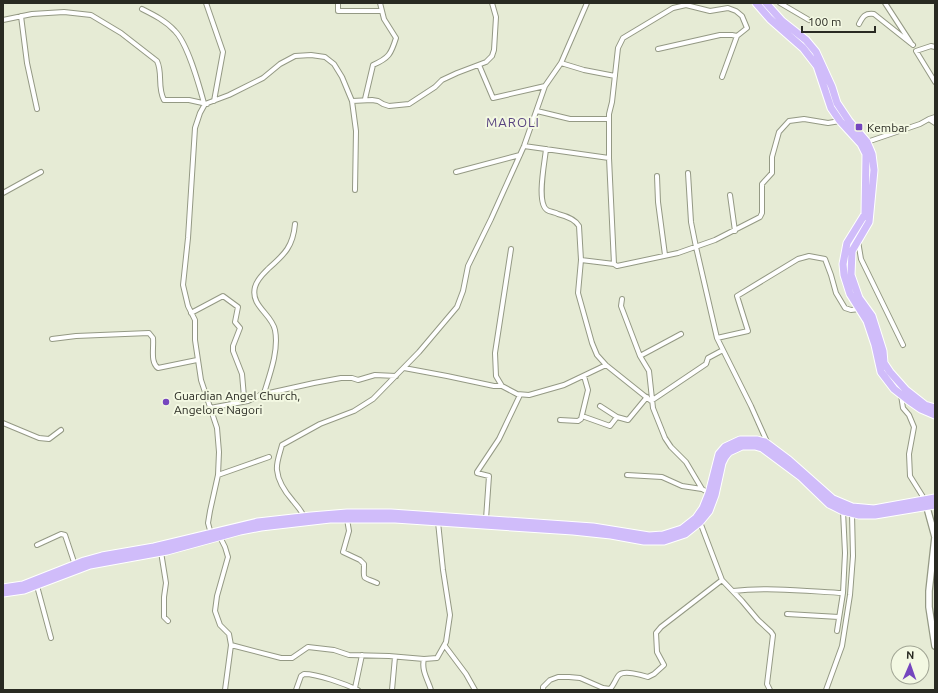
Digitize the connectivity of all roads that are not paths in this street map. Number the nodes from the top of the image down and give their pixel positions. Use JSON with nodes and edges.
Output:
{"nodes":[{"id":1,"x":206,"y":3,"type":"edge"},
{"id":2,"x":338,"y":3,"type":"edge"},
{"id":3,"x":380,"y":3,"type":"edge"},
{"id":4,"x":492,"y":3,"type":"edge"},
{"id":5,"x":587,"y":3,"type":"edge"},
{"id":6,"x":756,"y":3,"type":"edge"},
{"id":7,"x":766,"y":3,"type":"edge"},
{"id":8,"x":780,"y":3,"type":"edge"},
{"id":9,"x":885,"y":3,"type":"edge"},
{"id":10,"x":142,"y":9,"type":"dead end"},
{"id":11,"x":382,"y":11,"type":"junction"},
{"id":12,"x":21,"y":16,"type":"junction"},
{"id":13,"x":3,"y":20,"type":"edge"},
{"id":14,"x":809,"y":20,"type":"dead end"},
{"id":15,"x":859,"y":24,"type":"dead end"},
{"id":16,"x":737,"y":36,"type":"junction"},
{"id":17,"x":913,"y":45,"type":"junction"},
{"id":18,"x":935,"y":47,"type":"edge"},
{"id":19,"x":658,"y":49,"type":"dead end"},
{"id":20,"x":916,"y":50,"type":"junction"},
{"id":21,"x":562,"y":63,"type":"junction"},
{"id":22,"x":479,"y":65,"type":"junction"},
{"id":23,"x":615,"y":76,"type":"junction"},
{"id":24,"x":722,"y":77,"type":"dead end"},
{"id":25,"x":935,"y":82,"type":"edge"},
{"id":26,"x":546,"y":86,"type":"junction"},
{"id":27,"x":365,"y":99,"type":"junction"},
{"id":28,"x":214,"y":101,"type":"junction"},
{"id":29,"x":352,"y":101,"type":"junction"},
{"id":30,"x":205,"y":103,"type":"junction"},
{"id":31,"x":37,"y":109,"type":"dead end"},
{"id":32,"x":537,"y":111,"type":"junction"},
{"id":33,"x":935,"y":117,"type":"edge"},
{"id":34,"x":608,"y":119,"type":"junction"},
{"id":35,"x":929,"y":119,"type":"junction"},
{"id":36,"x":840,"y":121,"type":"junction"},
{"id":37,"x":935,"y":123,"type":"edge"},
{"id":38,"x":864,"y":143,"type":"junction"},
{"id":39,"x":524,"y":146,"type":"junction"},
{"id":40,"x":546,"y":149,"type":"junction"},
{"id":41,"x":520,"y":155,"type":"junction"},
{"id":42,"x":609,"y":158,"type":"junction"},
{"id":43,"x":41,"y":172,"type":"dead end"},
{"id":44,"x":456,"y":172,"type":"dead end"},
{"id":45,"x":688,"y":173,"type":"dead end"},
{"id":46,"x":657,"y":176,"type":"dead end"},
{"id":47,"x":355,"y":190,"type":"dead end"},
{"id":48,"x":3,"y":193,"type":"edge"},
{"id":49,"x":730,"y":194,"type":"dead end"},
{"id":50,"x":296,"y":224,"type":"dead end"},
{"id":51,"x":735,"y":231,"type":"junction"},
{"id":52,"x":858,"y":241,"type":"junction"},
{"id":53,"x":696,"y":247,"type":"junction"},
{"id":54,"x":511,"y":249,"type":"dead end"},
{"id":55,"x":665,"y":255,"type":"junction"},
{"id":56,"x":581,"y":260,"type":"junction"},
{"id":57,"x":614,"y":264,"type":"junction"},
{"id":58,"x":622,"y":299,"type":"dead end"},
{"id":59,"x":859,"y":309,"type":"junction"},
{"id":60,"x":191,"y":312,"type":"junction"},
{"id":61,"x":680,"y":334,"type":"dead end"},
{"id":62,"x":716,"y":338,"type":"junction"},
{"id":63,"x":52,"y":339,"type":"dead end"},
{"id":64,"x":903,"y":345,"type":"dead end"},
{"id":65,"x":723,"y":350,"type":"junction"},
{"id":66,"x":640,"y":356,"type":"junction"},
{"id":67,"x":197,"y":360,"type":"junction"},
{"id":68,"x":606,"y":365,"type":"junction"},
{"id":69,"x":404,"y":368,"type":"junction"},
{"id":70,"x":396,"y":376,"type":"junction"},
{"id":71,"x":584,"y":376,"type":"junction"},
{"id":72,"x":502,"y":386,"type":"junction"},
{"id":73,"x":264,"y":393,"type":"junction"},
{"id":74,"x":520,"y":394,"type":"junction"},
{"id":75,"x":901,"y":395,"type":"junction"},
{"id":76,"x":244,"y":397,"type":"dead end"},
{"id":77,"x":647,"y":397,"type":"junction"},
{"id":78,"x":651,"y":401,"type":"junction"},
{"id":79,"x":600,"y":406,"type":"dead end"},
{"id":80,"x":210,"y":408,"type":"junction"},
{"id":81,"x":935,"y":408,"type":"edge"},
{"id":82,"x":935,"y":415,"type":"edge"},
{"id":83,"x":582,"y":416,"type":"junction"},
{"id":84,"x":617,"y":417,"type":"junction"},
{"id":85,"x":560,"y":420,"type":"dead end"},
{"id":86,"x":3,"y":423,"type":"edge"},
{"id":87,"x":61,"y":430,"type":"dead end"},
{"id":88,"x":768,"y":445,"type":"junction"},
{"id":89,"x":269,"y":456,"type":"dead end"},
{"id":90,"x":787,"y":462,"type":"junction"},
{"id":91,"x":218,"y":475,"type":"junction"},
{"id":92,"x":628,"y":475,"type":"dead end"},
{"id":93,"x":702,"y":489,"type":"junction"},
{"id":94,"x":709,"y":493,"type":"junction"},
{"id":95,"x":935,"y":498,"type":"edge"},
{"id":96,"x":926,"y":504,"type":"junction"},
{"id":97,"x":935,"y":505,"type":"edge"},
{"id":98,"x":844,"y":512,"type":"junction"},
{"id":99,"x":852,"y":514,"type":"junction"},
{"id":100,"x":304,"y":516,"type":"junction"},
{"id":101,"x":347,"y":519,"type":"junction"},
{"id":102,"x":486,"y":519,"type":"junction"},
{"id":103,"x":438,"y":522,"type":"junction"},
{"id":104,"x":700,"y":522,"type":"junction"},
{"id":105,"x":214,"y":536,"type":"junction"},
{"id":106,"x":37,"y":545,"type":"dead end"},
{"id":107,"x":161,"y":552,"type":"junction"},
{"id":108,"x":75,"y":565,"type":"junction"},
{"id":109,"x":722,"y":580,"type":"junction"},
{"id":110,"x":377,"y":583,"type":"dead end"},
{"id":111,"x":37,"y":586,"type":"junction"},
{"id":112,"x":3,"y":588,"type":"edge"},
{"id":113,"x":733,"y":591,"type":"junction"},
{"id":114,"x":3,"y":593,"type":"edge"},
{"id":115,"x":842,"y":593,"type":"junction"},
{"id":116,"x":787,"y":614,"type":"dead end"},
{"id":117,"x":839,"y":617,"type":"junction"},
{"id":118,"x":168,"y":621,"type":"dead end"},
{"id":119,"x":837,"y":632,"type":"dead end"},
{"id":120,"x":51,"y":638,"type":"dead end"},
{"id":121,"x":231,"y":645,"type":"junction"},
{"id":122,"x":445,"y":646,"type":"junction"},
{"id":123,"x":935,"y":646,"type":"edge"},
{"id":124,"x":362,"y":654,"type":"junction"},
{"id":125,"x":395,"y":657,"type":"junction"},
{"id":126,"x":424,"y":659,"type":"junction"},
{"id":127,"x":357,"y":689,"type":"edge"},
{"id":128,"x":225,"y":690,"type":"edge"},
{"id":129,"x":296,"y":690,"type":"edge"},
{"id":130,"x":392,"y":690,"type":"edge"},
{"id":131,"x":432,"y":690,"type":"edge"},
{"id":132,"x":475,"y":690,"type":"edge"},
{"id":133,"x":543,"y":690,"type":"edge"},
{"id":134,"x":770,"y":690,"type":"edge"},
{"id":135,"x":826,"y":690,"type":"edge"}],
"edges":[{"from":1,"to":28,"type":"street"},
{"from":2,"to":11,"type":"street"},
{"from":3,"to":11,"type":"street"},
{"from":4,"to":22,"type":"street"},
{"from":5,"to":21,"type":"street"},
{"from":6,"to":36,"type":"highway"},
{"from":7,"to":38,"type":"highway"},
{"from":8,"to":14,"type":"street"},
{"from":9,"to":17,"type":"street"},
{"from":10,"to":30,"type":"street"},
{"from":11,"to":27,"type":"street"},
{"from":12,"to":13,"type":"street"},
{"from":12,"to":30,"type":"street"},
{"from":12,"to":31,"type":"street"},
{"from":15,"to":17,"type":"street"},
{"from":16,"to":19,"type":"street"},
{"from":16,"to":23,"type":"street"},
{"from":16,"to":24,"type":"street"},
{"from":17,"to":20,"type":"street"},
{"from":18,"to":20,"type":"street"},
{"from":20,"to":25,"type":"street"},
{"from":21,"to":23,"type":"street"},
{"from":21,"to":26,"type":"street"},
{"from":22,"to":26,"type":"street"},
{"from":22,"to":27,"type":"street"},
{"from":23,"to":34,"type":"street"},
{"from":26,"to":32,"type":"street"},
{"from":27,"to":29,"type":"street"},
{"from":28,"to":29,"type":"street"},
{"from":28,"to":30,"type":"street"},
{"from":29,"to":47,"type":"street"},
{"from":30,"to":60,"type":"street"},
{"from":32,"to":34,"type":"street"},
{"from":32,"to":39,"type":"street"},
{"from":33,"to":35,"type":"street"},
{"from":34,"to":42,"type":"street"},
{"from":35,"to":37,"type":"street"},
{"from":35,"to":38,"type":"street"},
{"from":36,"to":38,"type":"highway"},
{"from":36,"to":51,"type":"street"},
{"from":38,"to":52,"type":"highway"},
{"from":38,"to":59,"type":"highway"},
{"from":39,"to":40,"type":"street"},
{"from":39,"to":41,"type":"street"},
{"from":40,"to":42,"type":"street"},
{"from":40,"to":56,"type":"street"},
{"from":41,"to":44,"type":"street"},
{"from":41,"to":69,"type":"street"},
{"from":42,"to":57,"type":"street"},
{"from":43,"to":48,"type":"street"},
{"from":45,"to":53,"type":"street"},
{"from":46,"to":55,"type":"street"},
{"from":49,"to":51,"type":"street"},
{"from":50,"to":73,"type":"street"},
{"from":51,"to":53,"type":"street"},
{"from":52,"to":64,"type":"street"},
{"from":52,"to":81,"type":"highway"},
{"from":53,"to":55,"type":"street"},
{"from":53,"to":62,"type":"street"},
{"from":54,"to":72,"type":"street"},
{"from":55,"to":57,"type":"street"},
{"from":56,"to":57,"type":"street"},
{"from":56,"to":68,"type":"street"},
{"from":58,"to":66,"type":"street"},
{"from":59,"to":62,"type":"street"},
{"from":59,"to":75,"type":"highway"},
{"from":60,"to":67,"type":"street"},
{"from":60,"to":76,"type":"street"},
{"from":61,"to":66,"type":"street"},
{"from":62,"to":65,"type":"street"},
{"from":63,"to":67,"type":"street"},
{"from":65,"to":78,"type":"street"},
{"from":65,"to":88,"type":"street"},
{"from":66,"to":78,"type":"street"},
{"from":67,"to":80,"type":"street"},
{"from":68,"to":71,"type":"street"},
{"from":68,"to":77,"type":"street"},
{"from":69,"to":70,"type":"street"},
{"from":69,"to":72,"type":"street"},
{"from":70,"to":73,"type":"street"},
{"from":70,"to":100,"type":"street"},
{"from":71,"to":74,"type":"street"},
{"from":71,"to":83,"type":"street"},
{"from":72,"to":74,"type":"street"},
{"from":73,"to":80,"type":"street"},
{"from":74,"to":102,"type":"street"},
{"from":75,"to":82,"type":"highway"},
{"from":75,"to":96,"type":"street"},
{"from":77,"to":78,"type":"street"},
{"from":77,"to":84,"type":"street"},
{"from":78,"to":93,"type":"street"},
{"from":79,"to":84,"type":"street"},
{"from":80,"to":91,"type":"street"},
{"from":83,"to":84,"type":"street"},
{"from":83,"to":85,"type":"street"},
{"from":86,"to":87,"type":"street"},
{"from":88,"to":90,"type":"highway"},
{"from":88,"to":94,"type":"highway"},
{"from":89,"to":91,"type":"street"},
{"from":90,"to":96,"type":"highway"},
{"from":90,"to":98,"type":"highway"},
{"from":90,"to":104,"type":"highway"},
{"from":91,"to":105,"type":"street"},
{"from":92,"to":93,"type":"street"},
{"from":93,"to":94,"type":"street"},
{"from":94,"to":102,"type":"highway"},
{"from":95,"to":96,"type":"highway"},
{"from":96,"to":97,"type":"highway"},
{"from":96,"to":99,"type":"highway"},
{"from":96,"to":123,"type":"street"},
{"from":98,"to":99,"type":"highway"},
{"from":98,"to":115,"type":"street"},
{"from":99,"to":135,"type":"street"},
{"from":100,"to":102,"type":"highway"},
{"from":100,"to":105,"type":"highway"},
{"from":101,"to":103,"type":"highway"},
{"from":101,"to":105,"type":"highway"},
{"from":101,"to":110,"type":"street"},
{"from":103,"to":104,"type":"highway"},
{"from":103,"to":122,"type":"street"},
{"from":104,"to":109,"type":"street"},
{"from":105,"to":107,"type":"highway"},
{"from":105,"to":108,"type":"highway"},
{"from":105,"to":121,"type":"street"},
{"from":106,"to":108,"type":"street"},
{"from":107,"to":111,"type":"highway"},
{"from":107,"to":118,"type":"street"},
{"from":108,"to":112,"type":"highway"},
{"from":109,"to":113,"type":"street"},
{"from":109,"to":133,"type":"street"},
{"from":111,"to":114,"type":"highway"},
{"from":111,"to":120,"type":"street"},
{"from":113,"to":115,"type":"street"},
{"from":113,"to":134,"type":"street"},
{"from":115,"to":117,"type":"street"},
{"from":116,"to":117,"type":"street"},
{"from":117,"to":119,"type":"street"},
{"from":121,"to":124,"type":"street"},
{"from":121,"to":128,"type":"street"},
{"from":122,"to":126,"type":"street"},
{"from":122,"to":132,"type":"street"},
{"from":124,"to":125,"type":"street"},
{"from":124,"to":127,"type":"street"},
{"from":125,"to":126,"type":"street"},
{"from":125,"to":130,"type":"street"},
{"from":126,"to":131,"type":"street"},
{"from":127,"to":129,"type":"street"}]}
